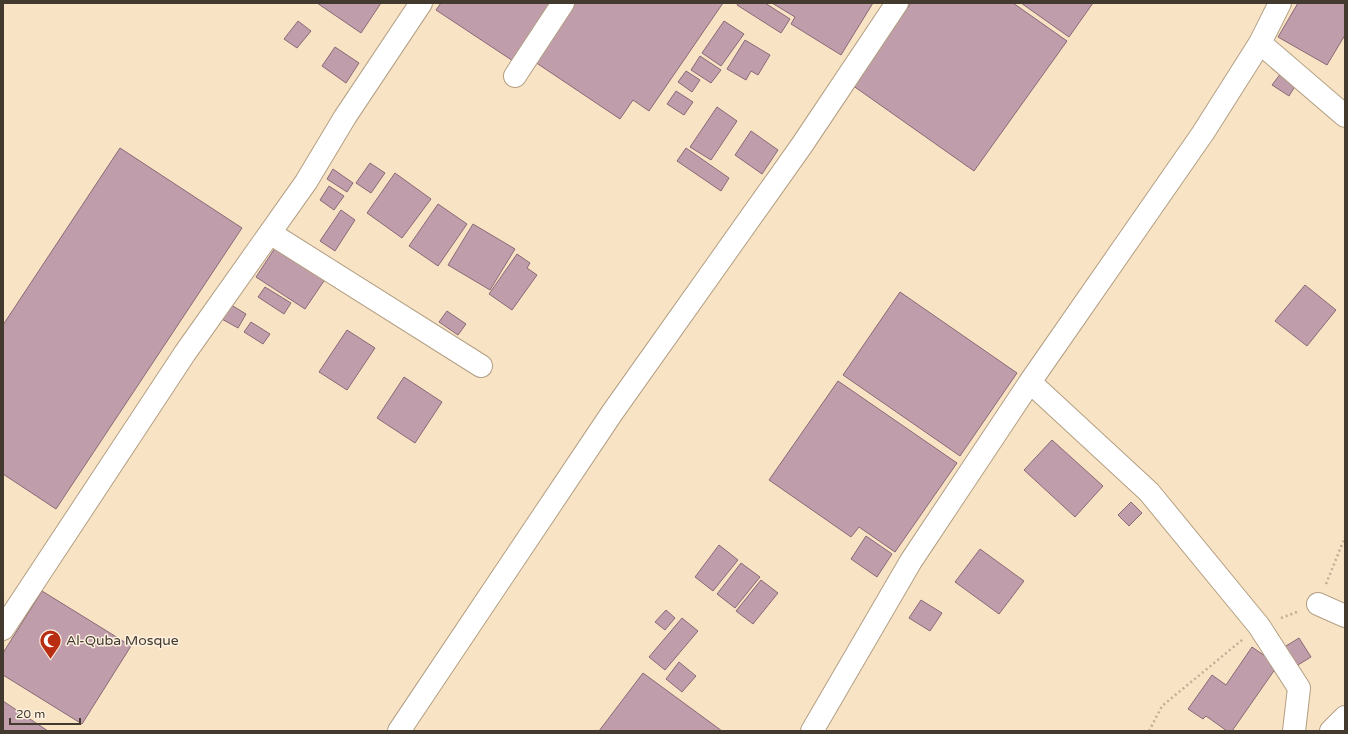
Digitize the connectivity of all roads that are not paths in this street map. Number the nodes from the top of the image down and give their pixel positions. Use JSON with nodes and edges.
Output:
{"nodes":[{"id":1,"x":421,"y":3,"type":"edge"},
{"id":2,"x":563,"y":3,"type":"edge"},
{"id":3,"x":897,"y":3,"type":"edge"},
{"id":4,"x":1280,"y":3,"type":"edge"},
{"id":5,"x":1260,"y":42,"type":"junction"},
{"id":6,"x":515,"y":76,"type":"dead end"},
{"id":7,"x":1345,"y":116,"type":"edge"},
{"id":8,"x":270,"y":233,"type":"junction"},
{"id":9,"x":482,"y":366,"type":"dead end"},
{"id":10,"x":1030,"y":382,"type":"junction"},
{"id":11,"x":1318,"y":604,"type":"dead end"},
{"id":12,"x":1345,"y":616,"type":"edge"},
{"id":13,"x":3,"y":629,"type":"edge"},
{"id":14,"x":1345,"y":718,"type":"edge"},
{"id":15,"x":399,"y":731,"type":"edge"},
{"id":16,"x":812,"y":731,"type":"edge"},
{"id":17,"x":1294,"y":731,"type":"edge"},
{"id":18,"x":1331,"y":731,"type":"edge"}],
"edges":[{"from":1,"to":8,"type":"street"},
{"from":2,"to":6,"type":"street"},
{"from":3,"to":15,"type":"street"},
{"from":4,"to":5,"type":"street"},
{"from":5,"to":7,"type":"street"},
{"from":5,"to":10,"type":"street"},
{"from":8,"to":9,"type":"street"},
{"from":8,"to":13,"type":"street"},
{"from":10,"to":16,"type":"street"},
{"from":10,"to":17,"type":"street"},
{"from":11,"to":12,"type":"street"},
{"from":14,"to":18,"type":"street"}]}
